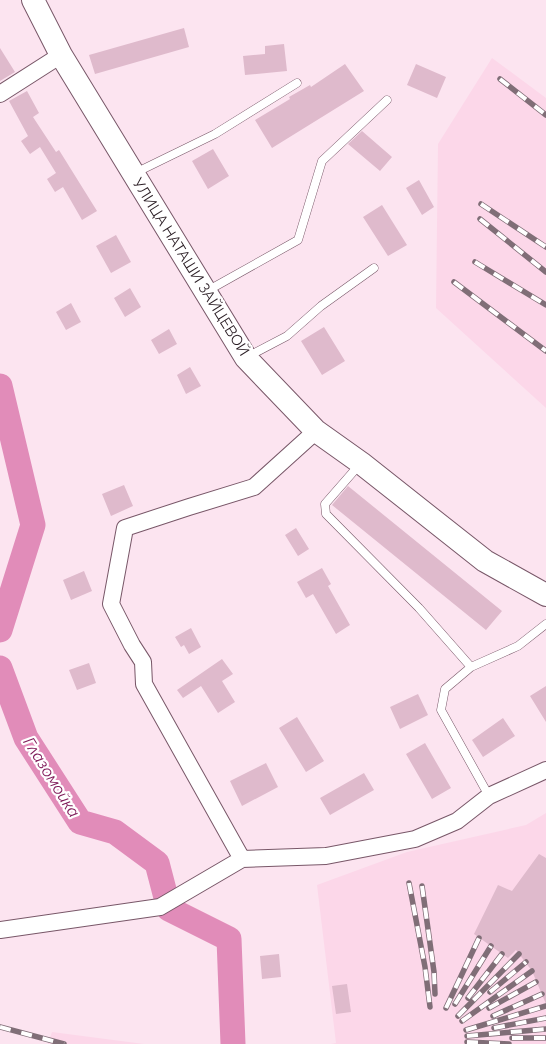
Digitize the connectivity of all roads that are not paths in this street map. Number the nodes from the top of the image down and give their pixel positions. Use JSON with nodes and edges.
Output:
{"nodes":[{"id":1,"x":33,"y":0,"type":"edge"},
{"id":2,"x":61,"y":55,"type":"junction"},
{"id":3,"x":297,"y":82,"type":"dead end"},
{"id":4,"x":0,"y":94,"type":"edge"},
{"id":5,"x":387,"y":100,"type":"dead end"},
{"id":6,"x":133,"y":174,"type":"junction"},
{"id":7,"x":374,"y":268,"type":"dead end"},
{"id":8,"x":205,"y":292,"type":"junction"},
{"id":9,"x":246,"y":358,"type":"junction"},
{"id":10,"x":316,"y":431,"type":"junction"},
{"id":11,"x":361,"y":463,"type":"junction"},
{"id":12,"x":546,"y":596,"type":"edge"},
{"id":13,"x":546,"y":624,"type":"edge"},
{"id":14,"x":471,"y":667,"type":"junction"},
{"id":15,"x":546,"y":770,"type":"edge"},
{"id":16,"x":488,"y":796,"type":"junction"},
{"id":17,"x":242,"y":859,"type":"junction"},
{"id":18,"x":0,"y":930,"type":"edge"}],
"edges":[{"from":1,"to":2,"type":"street","name":"УЛИЦА НАТАШИ ЗАЙЦЕВОЙ"},
{"from":2,"to":4,"type":"street"},
{"from":2,"to":6,"type":"street","name":"УЛИЦА НАТАШИ ЗАЙЦЕВОЙ"},
{"from":3,"to":6,"type":"lane"},
{"from":5,"to":8,"type":"lane"},
{"from":6,"to":8,"type":"street","name":"УЛИЦА НАТАШИ ЗАЙЦЕВОЙ"},
{"from":7,"to":9,"type":"lane"},
{"from":8,"to":9,"type":"street","name":"УЛИЦА НАТАШИ ЗАЙЦЕВОЙ"},
{"from":9,"to":10,"type":"street","name":"УЛИЦА НАТАШИ ЗАЙЦЕВОЙ"},
{"from":10,"to":11,"type":"street","name":"УЛИЦА НАТАШИ ЗАЙЦЕВОЙ"},
{"from":10,"to":17,"type":"street"},
{"from":11,"to":12,"type":"street","name":"УЛИЦА НАТАШИ ЗАЙЦЕВОЙ"},
{"from":11,"to":14,"type":"lane"},
{"from":13,"to":14,"type":"lane"},
{"from":14,"to":16,"type":"lane"},
{"from":15,"to":16,"type":"street"},
{"from":16,"to":17,"type":"street"},
{"from":17,"to":18,"type":"street"}]}
